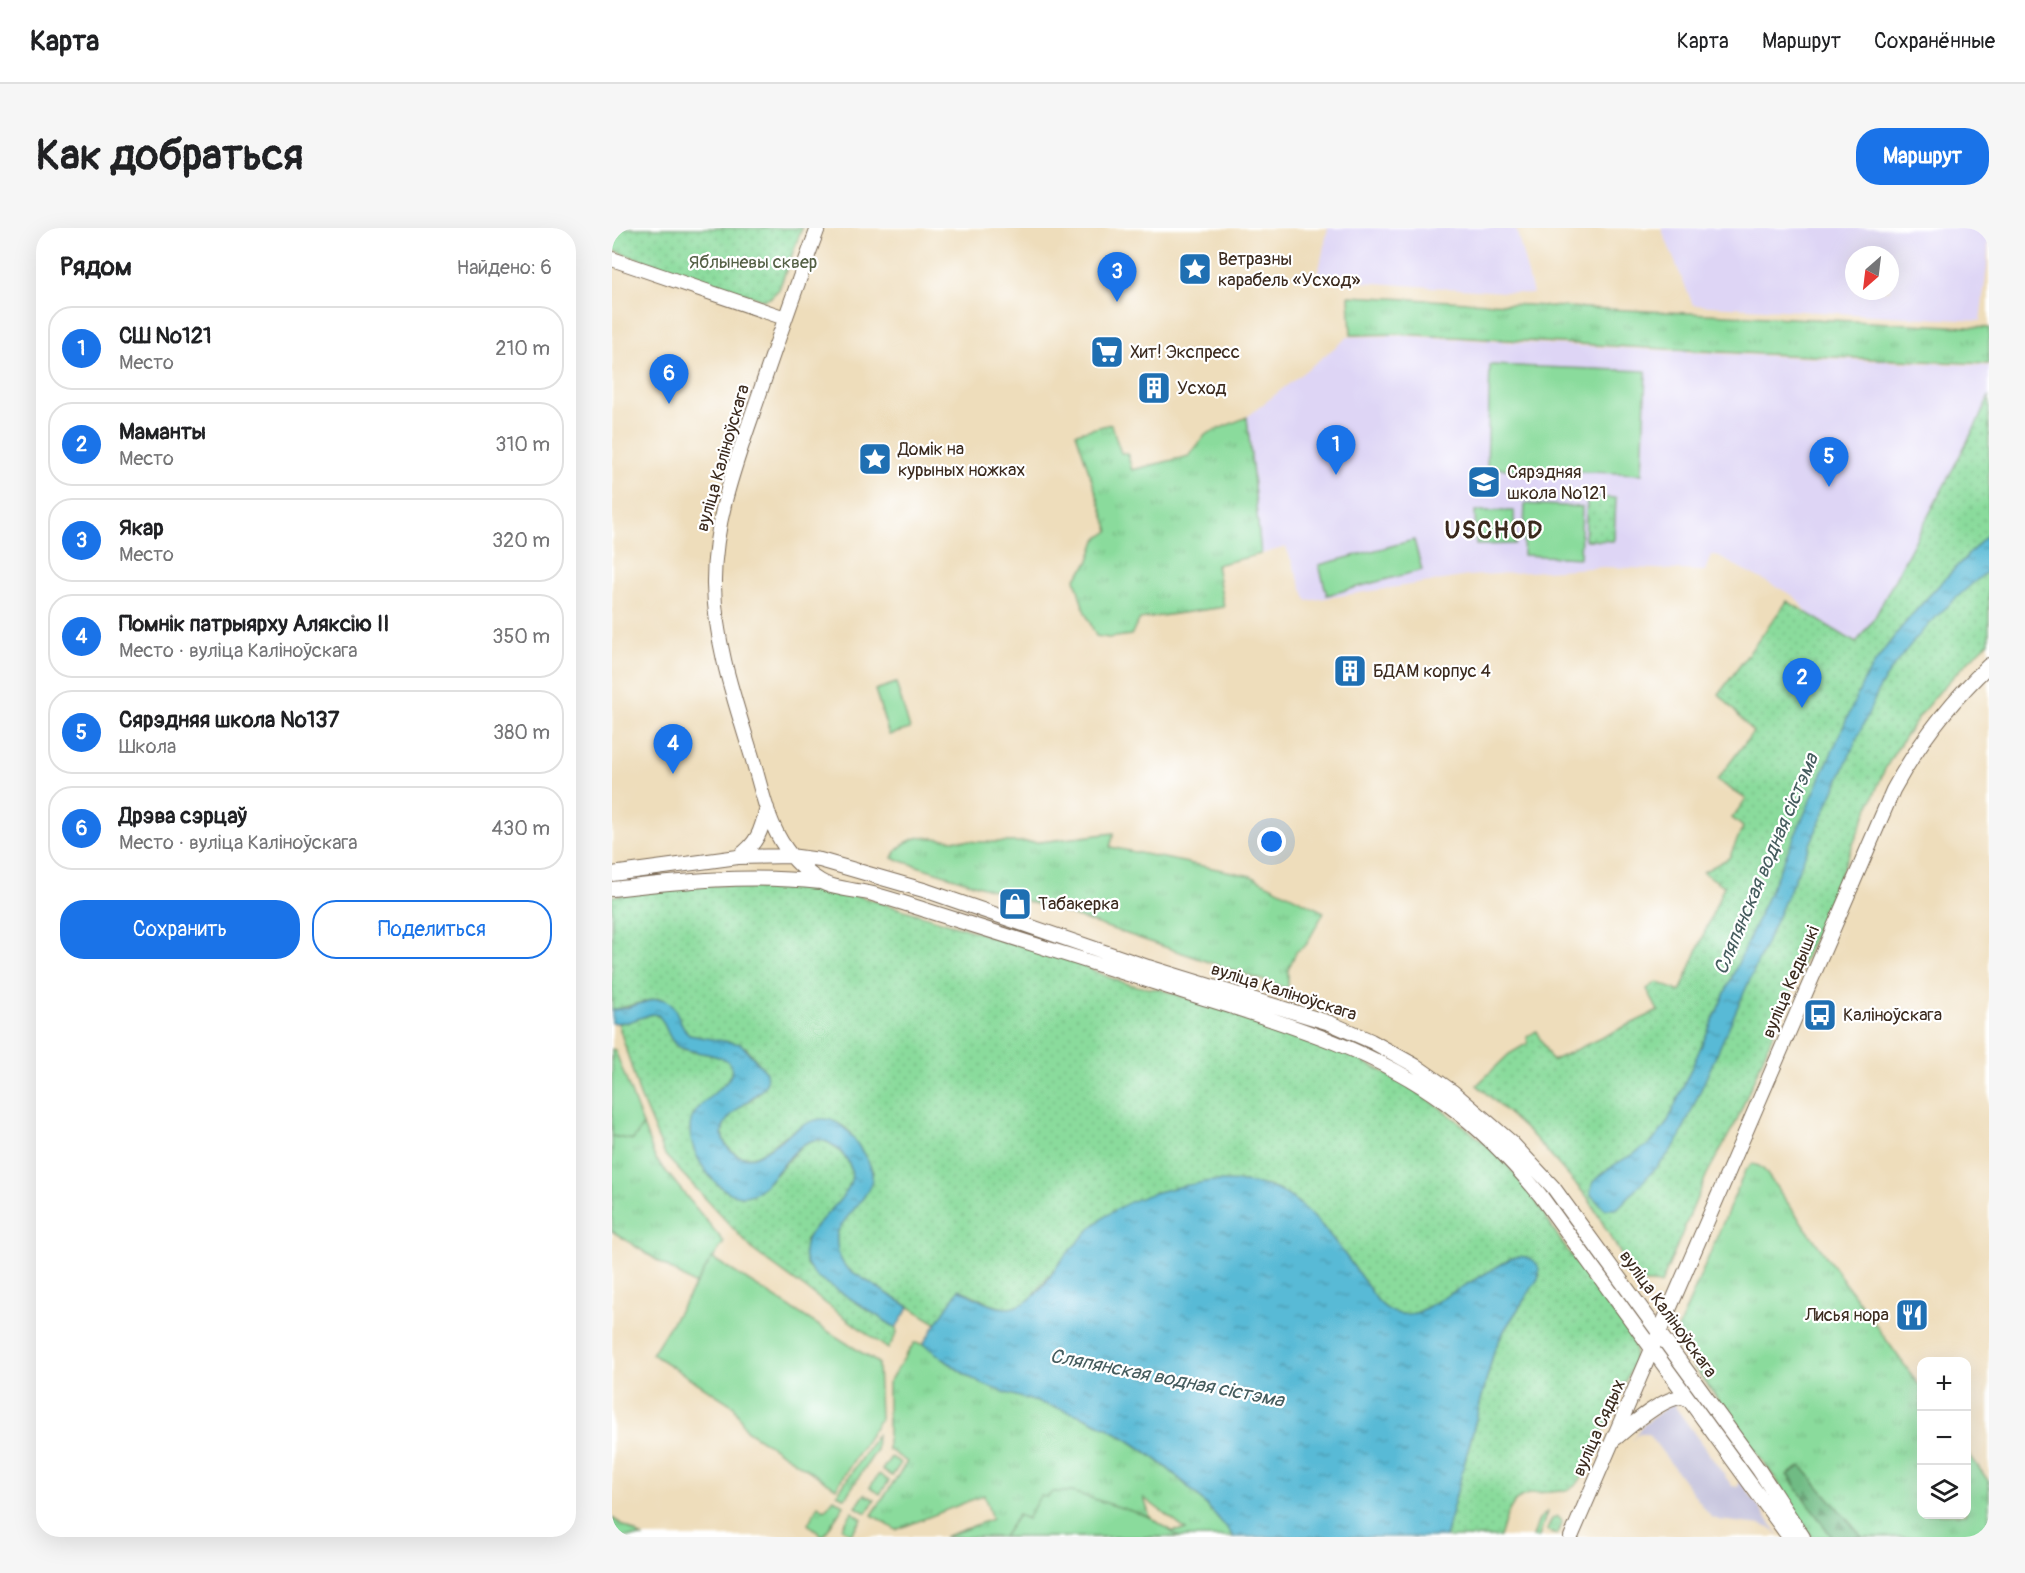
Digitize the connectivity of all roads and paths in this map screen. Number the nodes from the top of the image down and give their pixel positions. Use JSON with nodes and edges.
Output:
{"nodes":[{"id":1,"x":818,"y":228,"type":"edge"},
{"id":2,"x":612,"y":259,"type":"edge"},
{"id":3,"x":785,"y":318,"type":"junction"},
{"id":4,"x":1989,"y":665,"type":"edge"},
{"id":5,"x":767,"y":808,"type":"junction"},
{"id":6,"x":774,"y":828,"type":"junction"},
{"id":7,"x":763,"y":856,"type":"junction"},
{"id":8,"x":790,"y":856,"type":"junction"},
{"id":9,"x":738,"y":857,"type":"junction"},
{"id":10,"x":612,"y":874,"type":"edge"},
{"id":11,"x":744,"y":878,"type":"junction"},
{"id":12,"x":823,"y":883,"type":"junction"},
{"id":13,"x":612,"y":889,"type":"edge"},
{"id":14,"x":1660,"y":1334,"type":"junction"},
{"id":15,"x":1653,"y":1350,"type":"junction"},
{"id":16,"x":1691,"y":1402,"type":"junction"},
{"id":17,"x":1612,"y":1442,"type":"junction"},
{"id":18,"x":1571,"y":1537,"type":"edge"},
{"id":19,"x":1789,"y":1537,"type":"edge"},
{"id":20,"x":1803,"y":1537,"type":"edge"}],
"edges":[{"from":1,"to":3,"type":"main road","name":"вуліца Каліноўскага"},
{"from":2,"to":3,"type":"main road"},
{"from":3,"to":5,"type":"main road","name":"вуліца Каліноўскага"},
{"from":4,"to":14,"type":"main road","name":"вуліца Кедышкі"},
{"from":5,"to":6,"type":"main road","name":"вуліца Каліноўскага"},
{"from":5,"to":9,"type":"main road"},
{"from":6,"to":7,"type":"main road"},
{"from":6,"to":8,"type":"main road","name":"вуліца Каліноўскага"},
{"from":7,"to":8,"type":"main road"},
{"from":7,"to":9,"type":"main road"},
{"from":7,"to":11,"type":"main road"},
{"from":8,"to":12,"type":"main road","name":"вуліца Каліноўскага"},
{"from":8,"to":14,"type":"main road","name":"вуліца Каліноўскага"},
{"from":9,"to":10,"type":"main road"},
{"from":11,"to":12,"type":"main road"},
{"from":11,"to":13,"type":"main road"},
{"from":12,"to":15,"type":"main road","name":"вуліца Каліноўскага"},
{"from":14,"to":15,"type":"main road","name":"вуліца Сядых"},
{"from":14,"to":20,"type":"main road","name":"вуліца Каліноўскага"},
{"from":15,"to":16,"type":"main road","name":"вуліца Каліноўскага"},
{"from":15,"to":17,"type":"main road","name":"вуліца Сядых"},
{"from":16,"to":17,"type":"main road"},
{"from":16,"to":19,"type":"main road","name":"вуліца Каліноўскага"},
{"from":17,"to":18,"type":"main road","name":"вуліца Сядых"}]}
